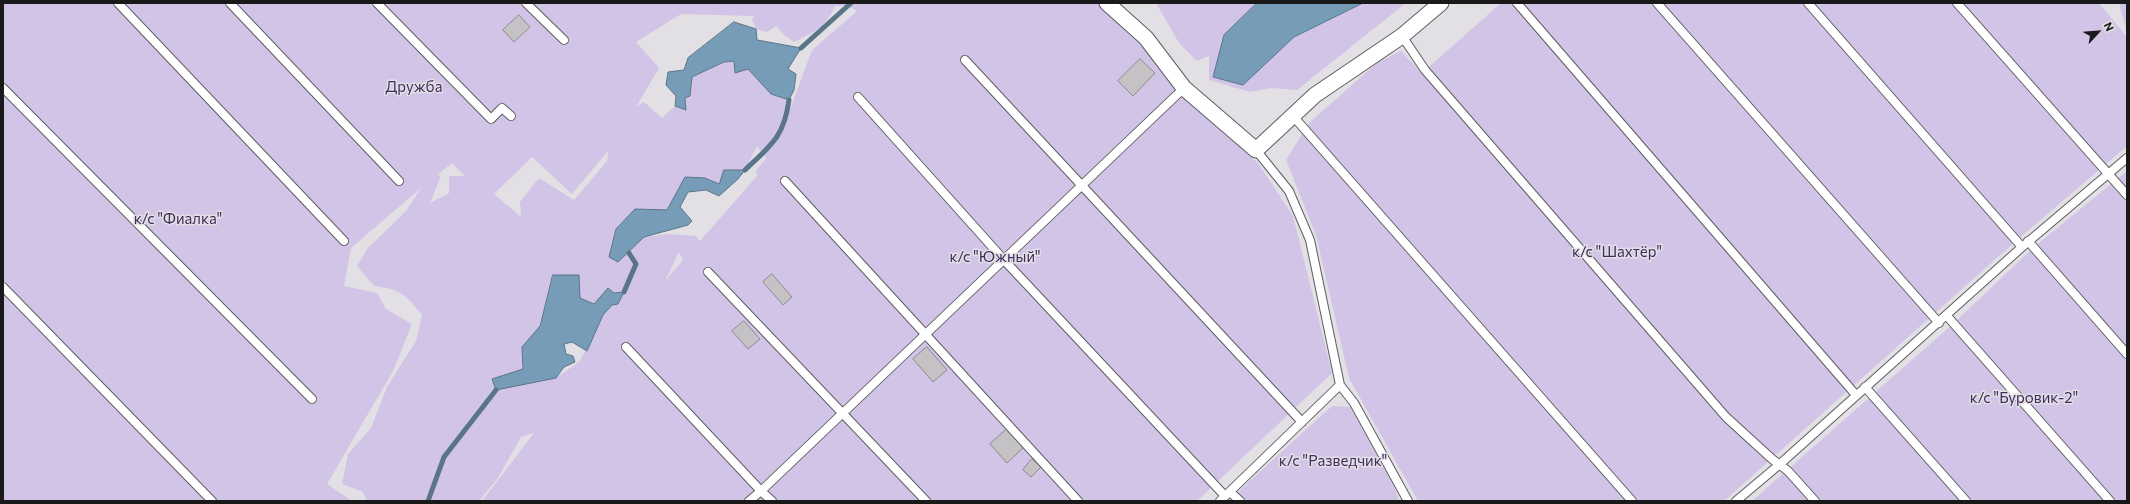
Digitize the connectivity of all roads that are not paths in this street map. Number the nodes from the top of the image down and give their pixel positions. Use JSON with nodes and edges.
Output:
{"nodes":[{"id":1,"x":118,"y":3,"type":"edge"},
{"id":2,"x":230,"y":3,"type":"edge"},
{"id":3,"x":377,"y":3,"type":"edge"},
{"id":4,"x":526,"y":3,"type":"edge"},
{"id":5,"x":1107,"y":3,"type":"edge"},
{"id":6,"x":1441,"y":3,"type":"edge"},
{"id":7,"x":1517,"y":3,"type":"edge"},
{"id":8,"x":1657,"y":3,"type":"edge"},
{"id":9,"x":1808,"y":3,"type":"edge"},
{"id":10,"x":1957,"y":3,"type":"edge"},
{"id":11,"x":1402,"y":36,"type":"junction"},
{"id":12,"x":564,"y":40,"type":"dead end"},
{"id":13,"x":965,"y":60,"type":"dead end"},
{"id":14,"x":3,"y":88,"type":"edge"},
{"id":15,"x":1184,"y":88,"type":"junction"},
{"id":16,"x":858,"y":97,"type":"dead end"},
{"id":17,"x":511,"y":116,"type":"dead end"},
{"id":18,"x":1293,"y":116,"type":"junction"},
{"id":19,"x":1256,"y":150,"type":"junction"},
{"id":20,"x":2127,"y":158,"type":"edge"},
{"id":21,"x":2109,"y":175,"type":"junction"},
{"id":22,"x":399,"y":181,"type":"dead end"},
{"id":23,"x":785,"y":181,"type":"dead end"},
{"id":24,"x":1082,"y":185,"type":"junction"},
{"id":25,"x":2127,"y":195,"type":"edge"},
{"id":26,"x":344,"y":241,"type":"dead end"},
{"id":27,"x":2025,"y":244,"type":"junction"},
{"id":28,"x":1004,"y":260,"type":"junction"},
{"id":29,"x":708,"y":272,"type":"dead end"},
{"id":30,"x":3,"y":287,"type":"edge"},
{"id":31,"x":1946,"y":316,"type":"junction"},
{"id":32,"x":1939,"y":323,"type":"junction"},
{"id":33,"x":926,"y":334,"type":"junction"},
{"id":34,"x":626,"y":347,"type":"dead end"},
{"id":35,"x":2127,"y":354,"type":"edge"},
{"id":36,"x":1340,"y":385,"type":"junction"},
{"id":37,"x":1866,"y":387,"type":"junction"},
{"id":38,"x":1856,"y":395,"type":"junction"},
{"id":39,"x":312,"y":399,"type":"dead end"},
{"id":40,"x":842,"y":414,"type":"junction"},
{"id":41,"x":1302,"y":422,"type":"junction"},
{"id":42,"x":1780,"y":464,"type":"junction"},
{"id":43,"x":761,"y":491,"type":"junction"},
{"id":44,"x":1225,"y":496,"type":"edge"},
{"id":45,"x":212,"y":501,"type":"edge"},
{"id":46,"x":749,"y":501,"type":"edge"},
{"id":47,"x":772,"y":501,"type":"edge"},
{"id":48,"x":926,"y":501,"type":"edge"},
{"id":49,"x":1078,"y":501,"type":"edge"},
{"id":50,"x":1240,"y":501,"type":"edge"},
{"id":51,"x":1408,"y":501,"type":"edge"},
{"id":52,"x":1632,"y":501,"type":"edge"},
{"id":53,"x":1736,"y":501,"type":"edge"},
{"id":54,"x":1815,"y":501,"type":"edge"},
{"id":55,"x":1966,"y":501,"type":"edge"},
{"id":56,"x":2110,"y":501,"type":"edge"}],
"edges":[{"from":1,"to":26,"type":"lane"},
{"from":2,"to":22,"type":"lane"},
{"from":3,"to":17,"type":"lane"},
{"from":4,"to":12,"type":"lane"},
{"from":5,"to":15,"type":"street"},
{"from":6,"to":11,"type":"street"},
{"from":7,"to":38,"type":"lane"},
{"from":8,"to":32,"type":"lane"},
{"from":9,"to":27,"type":"lane"},
{"from":10,"to":21,"type":"lane"},
{"from":11,"to":18,"type":"street"},
{"from":11,"to":42,"type":"lane"},
{"from":13,"to":24,"type":"lane"},
{"from":14,"to":39,"type":"lane"},
{"from":15,"to":19,"type":"street"},
{"from":15,"to":24,"type":"lane"},
{"from":16,"to":28,"type":"lane"},
{"from":18,"to":19,"type":"street"},
{"from":18,"to":52,"type":"lane"},
{"from":19,"to":36,"type":"lane"},
{"from":20,"to":21,"type":"lane"},
{"from":21,"to":25,"type":"lane"},
{"from":21,"to":27,"type":"lane"},
{"from":23,"to":33,"type":"lane"},
{"from":24,"to":28,"type":"lane"},
{"from":24,"to":41,"type":"lane"},
{"from":27,"to":31,"type":"lane"},
{"from":27,"to":35,"type":"lane"},
{"from":28,"to":33,"type":"lane"},
{"from":28,"to":44,"type":"lane"},
{"from":29,"to":40,"type":"lane"},
{"from":30,"to":45,"type":"lane"},
{"from":31,"to":32,"type":"lane"},
{"from":31,"to":56,"type":"lane"},
{"from":32,"to":37,"type":"lane"},
{"from":33,"to":40,"type":"lane"},
{"from":33,"to":49,"type":"lane"},
{"from":34,"to":43,"type":"lane"},
{"from":36,"to":41,"type":"lane"},
{"from":36,"to":51,"type":"lane"},
{"from":37,"to":38,"type":"lane"},
{"from":37,"to":55,"type":"lane"},
{"from":38,"to":42,"type":"lane"},
{"from":40,"to":43,"type":"lane"},
{"from":40,"to":48,"type":"lane"},
{"from":41,"to":44,"type":"lane"},
{"from":42,"to":53,"type":"lane"},
{"from":42,"to":54,"type":"lane"},
{"from":43,"to":46,"type":"lane"},
{"from":43,"to":47,"type":"lane"},
{"from":44,"to":50,"type":"lane"}]}
